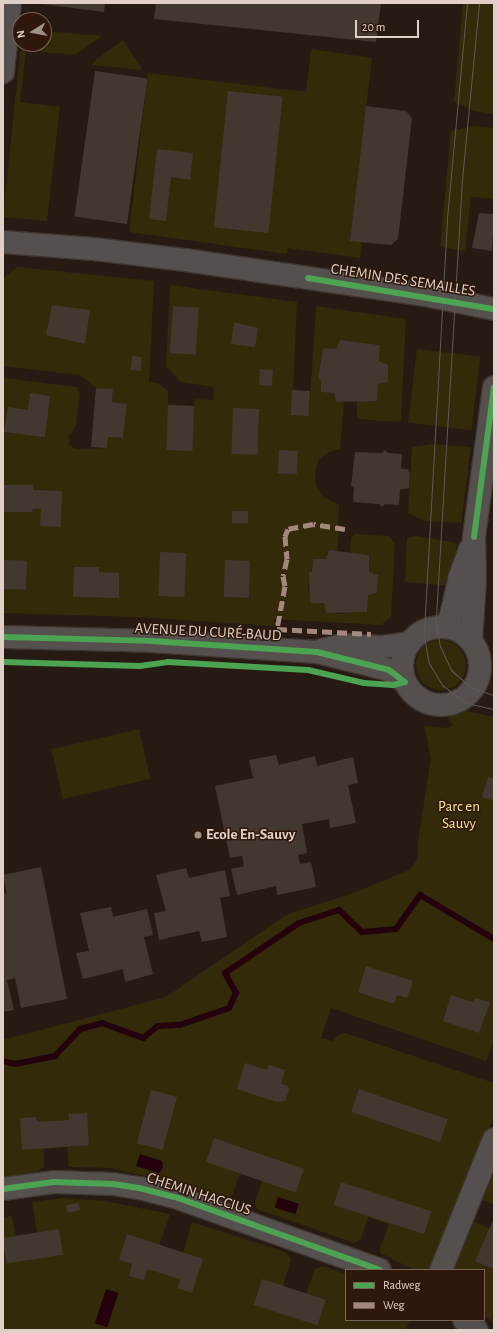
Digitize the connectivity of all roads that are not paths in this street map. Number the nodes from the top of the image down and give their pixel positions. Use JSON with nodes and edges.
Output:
{"nodes":[{"id":1,"x":10,"y":3,"type":"edge"},
{"id":2,"x":3,"y":72,"type":"edge"},
{"id":3,"x":3,"y":242,"type":"edge"},
{"id":4,"x":494,"y":309,"type":"edge"},
{"id":5,"x":494,"y":387,"type":"edge"},
{"id":6,"x":474,"y":537,"type":"junction"},
{"id":7,"x":445,"y":627,"type":"junction"},
{"id":8,"x":3,"y":637,"type":"edge"},
{"id":9,"x":410,"y":643,"type":"junction"},
{"id":10,"x":480,"y":648,"type":"edge"},
{"id":11,"x":317,"y":652,"type":"junction"},
{"id":12,"x":405,"y":682,"type":"junction"},
{"id":13,"x":494,"y":682,"type":"edge"},
{"id":14,"x":472,"y":688,"type":"junction"},
{"id":15,"x":494,"y":1139,"type":"edge"},
{"id":16,"x":3,"y":1189,"type":"edge"},
{"id":17,"x":377,"y":1269,"type":"edge"},
{"id":18,"x":441,"y":1269,"type":"edge"},
{"id":19,"x":465,"y":1321,"type":"edge"},
{"id":20,"x":477,"y":1330,"type":"edge"}],
"edges":[{"from":1,"to":2,"type":"street"},
{"from":3,"to":4,"type":"street","name":"CHEMIN DES SEMAILLES"},
{"from":5,"to":6,"type":"street"},
{"from":6,"to":7,"type":"street"},
{"from":6,"to":10,"type":"street"},
{"from":7,"to":9,"type":"street"},
{"from":7,"to":10,"type":"street"},
{"from":8,"to":11,"type":"street","name":"AVENUE DU CURÉ-BAUD"},
{"from":9,"to":11,"type":"street","name":"AVENUE DU CURÉ-BAUD"},
{"from":9,"to":12,"type":"street"},
{"from":10,"to":14,"type":"street"},
{"from":11,"to":12,"type":"street","name":"AVENUE DU CURÉ-BAUD"},
{"from":12,"to":14,"type":"street"},
{"from":13,"to":14,"type":"street"},
{"from":15,"to":18,"type":"street"},
{"from":16,"to":17,"type":"street","name":"CHEMIN HACCIUS"},
{"from":19,"to":20,"type":"street"}]}
